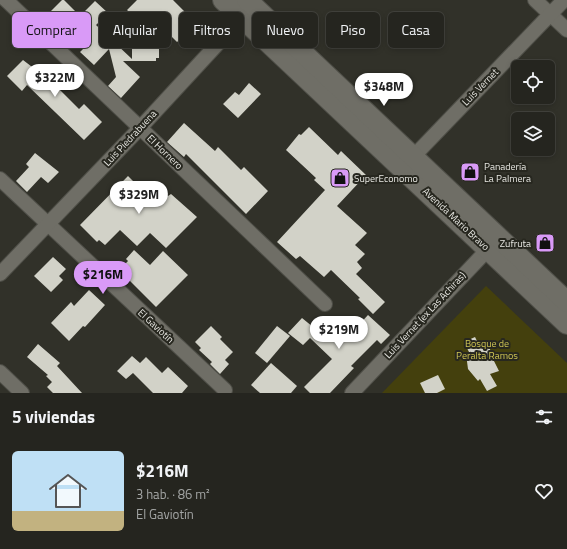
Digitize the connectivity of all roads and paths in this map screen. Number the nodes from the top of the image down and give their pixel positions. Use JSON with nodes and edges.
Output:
{"nodes":[{"id":1,"x":6,"y":0,"type":"edge"},
{"id":2,"x":223,"y":0,"type":"edge"},
{"id":3,"x":535,"y":0,"type":"edge"},
{"id":4,"x":564,"y":0,"type":"edge"},
{"id":5,"x":250,"y":6,"type":"edge"},
{"id":6,"x":550,"y":14,"type":"junction"},
{"id":7,"x":567,"y":30,"type":"edge"},
{"id":8,"x":140,"y":128,"type":"junction"},
{"id":9,"x":413,"y":157,"type":"junction"},
{"id":10,"x":0,"y":179,"type":"edge"},
{"id":11,"x":47,"y":225,"type":"junction"},
{"id":12,"x":493,"y":244,"type":"junction"},
{"id":13,"x":0,"y":274,"type":"edge"},
{"id":14,"x":567,"y":302,"type":"edge"},
{"id":15,"x":325,"y":304,"type":"dead end"},
{"id":16,"x":567,"y":324,"type":"edge"},
{"id":17,"x":0,"y":372,"type":"edge"},
{"id":18,"x":225,"y":390,"type":"dead end"},
{"id":19,"x":22,"y":393,"type":"edge"},
{"id":20,"x":352,"y":393,"type":"edge"}],
"edges":[{"from":1,"to":8,"type":"street","name":"El Hornero"},
{"from":2,"to":5,"type":"main road","name":"Avenida Mario Bravo"},
{"from":3,"to":6,"type":"street"},
{"from":4,"to":6,"type":"street","name":"Luis Vernet"},
{"from":5,"to":8,"type":"street","name":"Luis Piedrabuena"},
{"from":5,"to":9,"type":"main road","name":"Avenida Mario Bravo"},
{"from":5,"to":12,"type":"main road","name":"Avenida Mario Bravo"},
{"from":6,"to":7,"type":"street"},
{"from":6,"to":9,"type":"street","name":"Luis Vernet"},
{"from":8,"to":11,"type":"street","name":"Luis Piedrabuena"},
{"from":8,"to":15,"type":"street","name":"El Hornero"},
{"from":9,"to":12,"type":"main road","name":"Avenida Mario Bravo"},
{"from":10,"to":11,"type":"street","name":"El Gaviotín"},
{"from":11,"to":13,"type":"street","name":"Luis Piedrabuena"},
{"from":11,"to":18,"type":"street","name":"El Gaviotín"},
{"from":12,"to":14,"type":"main road","name":"Avenida Mario Bravo"},
{"from":12,"to":16,"type":"main road","name":"Avenida Mario Bravo"},
{"from":12,"to":20,"type":"street","name":"Luis Vernet (ex Las Achiras)"},
{"from":17,"to":19,"type":"street"}]}
